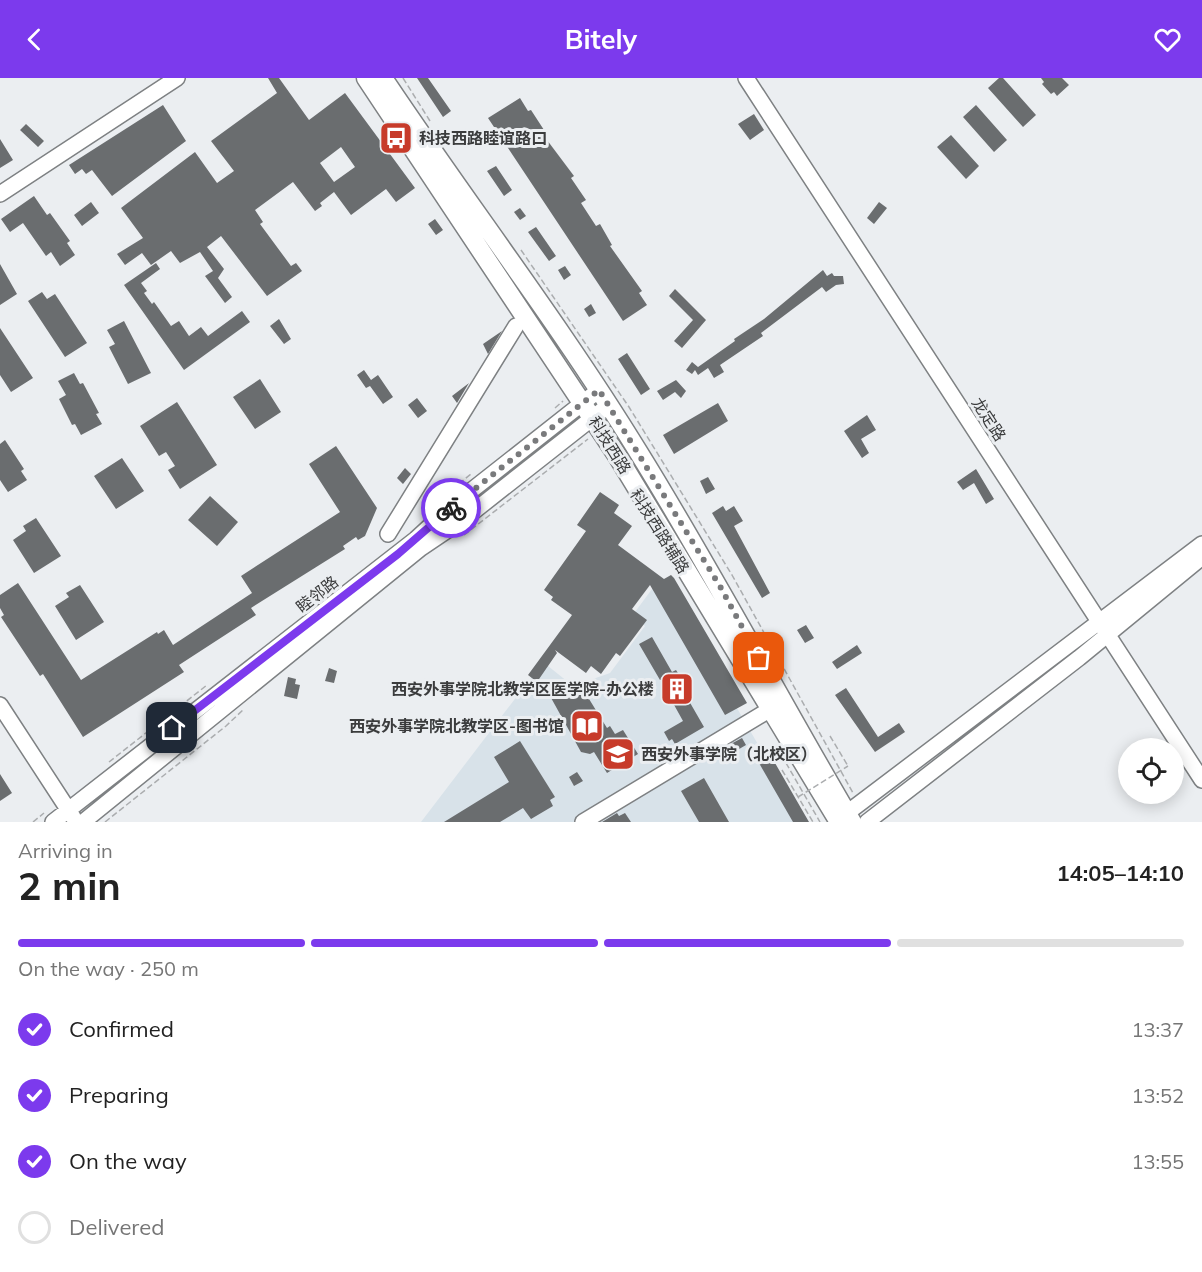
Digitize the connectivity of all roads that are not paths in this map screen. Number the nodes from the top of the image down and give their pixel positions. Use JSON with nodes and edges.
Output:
{"nodes":[{"id":1,"x":177,"y":78,"type":"edge"},
{"id":2,"x":366,"y":78,"type":"edge"},
{"id":3,"x":383,"y":78,"type":"edge"},
{"id":4,"x":746,"y":78,"type":"edge"},
{"id":5,"x":0,"y":194,"type":"edge"},
{"id":6,"x":516,"y":326,"type":"dead end"},
{"id":7,"x":613,"y":405,"type":"junction"},
{"id":8,"x":584,"y":422,"type":"junction"},
{"id":9,"x":388,"y":534,"type":"dead end"},
{"id":10,"x":1202,"y":544,"type":"edge"},
{"id":11,"x":1202,"y":557,"type":"edge"},
{"id":12,"x":1102,"y":628,"type":"junction"},
{"id":13,"x":0,"y":705,"type":"edge"},
{"id":14,"x":770,"y":710,"type":"junction"},
{"id":15,"x":0,"y":718,"type":"edge"},
{"id":16,"x":1202,"y":780,"type":"edge"},
{"id":17,"x":65,"y":818,"type":"edge"},
{"id":18,"x":846,"y":819,"type":"edge"},
{"id":19,"x":83,"y":822,"type":"edge"},
{"id":20,"x":583,"y":822,"type":"edge"},
{"id":21,"x":867,"y":822,"type":"edge"}],
"edges":[{"from":1,"to":5,"type":"street"},
{"from":2,"to":8,"type":"main road","name":"科技西路"},
{"from":3,"to":7,"type":"main road","name":"科技西路"},
{"from":4,"to":12,"type":"street","name":"龙定路"},
{"from":6,"to":9,"type":"street"},
{"from":7,"to":8,"type":"street","name":"睦邻路"},
{"from":7,"to":18,"type":"main road","name":"科技西路"},
{"from":8,"to":14,"type":"main road","name":"科技西路"},
{"from":8,"to":17,"type":"street","name":"睦邻路"},
{"from":8,"to":19,"type":"street","name":"睦邻路"},
{"from":10,"to":12,"type":"street"},
{"from":11,"to":12,"type":"street"},
{"from":12,"to":16,"type":"street","name":"龙定路"},
{"from":12,"to":18,"type":"street"},
{"from":12,"to":21,"type":"street"},
{"from":13,"to":17,"type":"street"},
{"from":14,"to":18,"type":"main road","name":"科技西路"},
{"from":14,"to":20,"type":"street"},
{"from":15,"to":17,"type":"street"}]}
